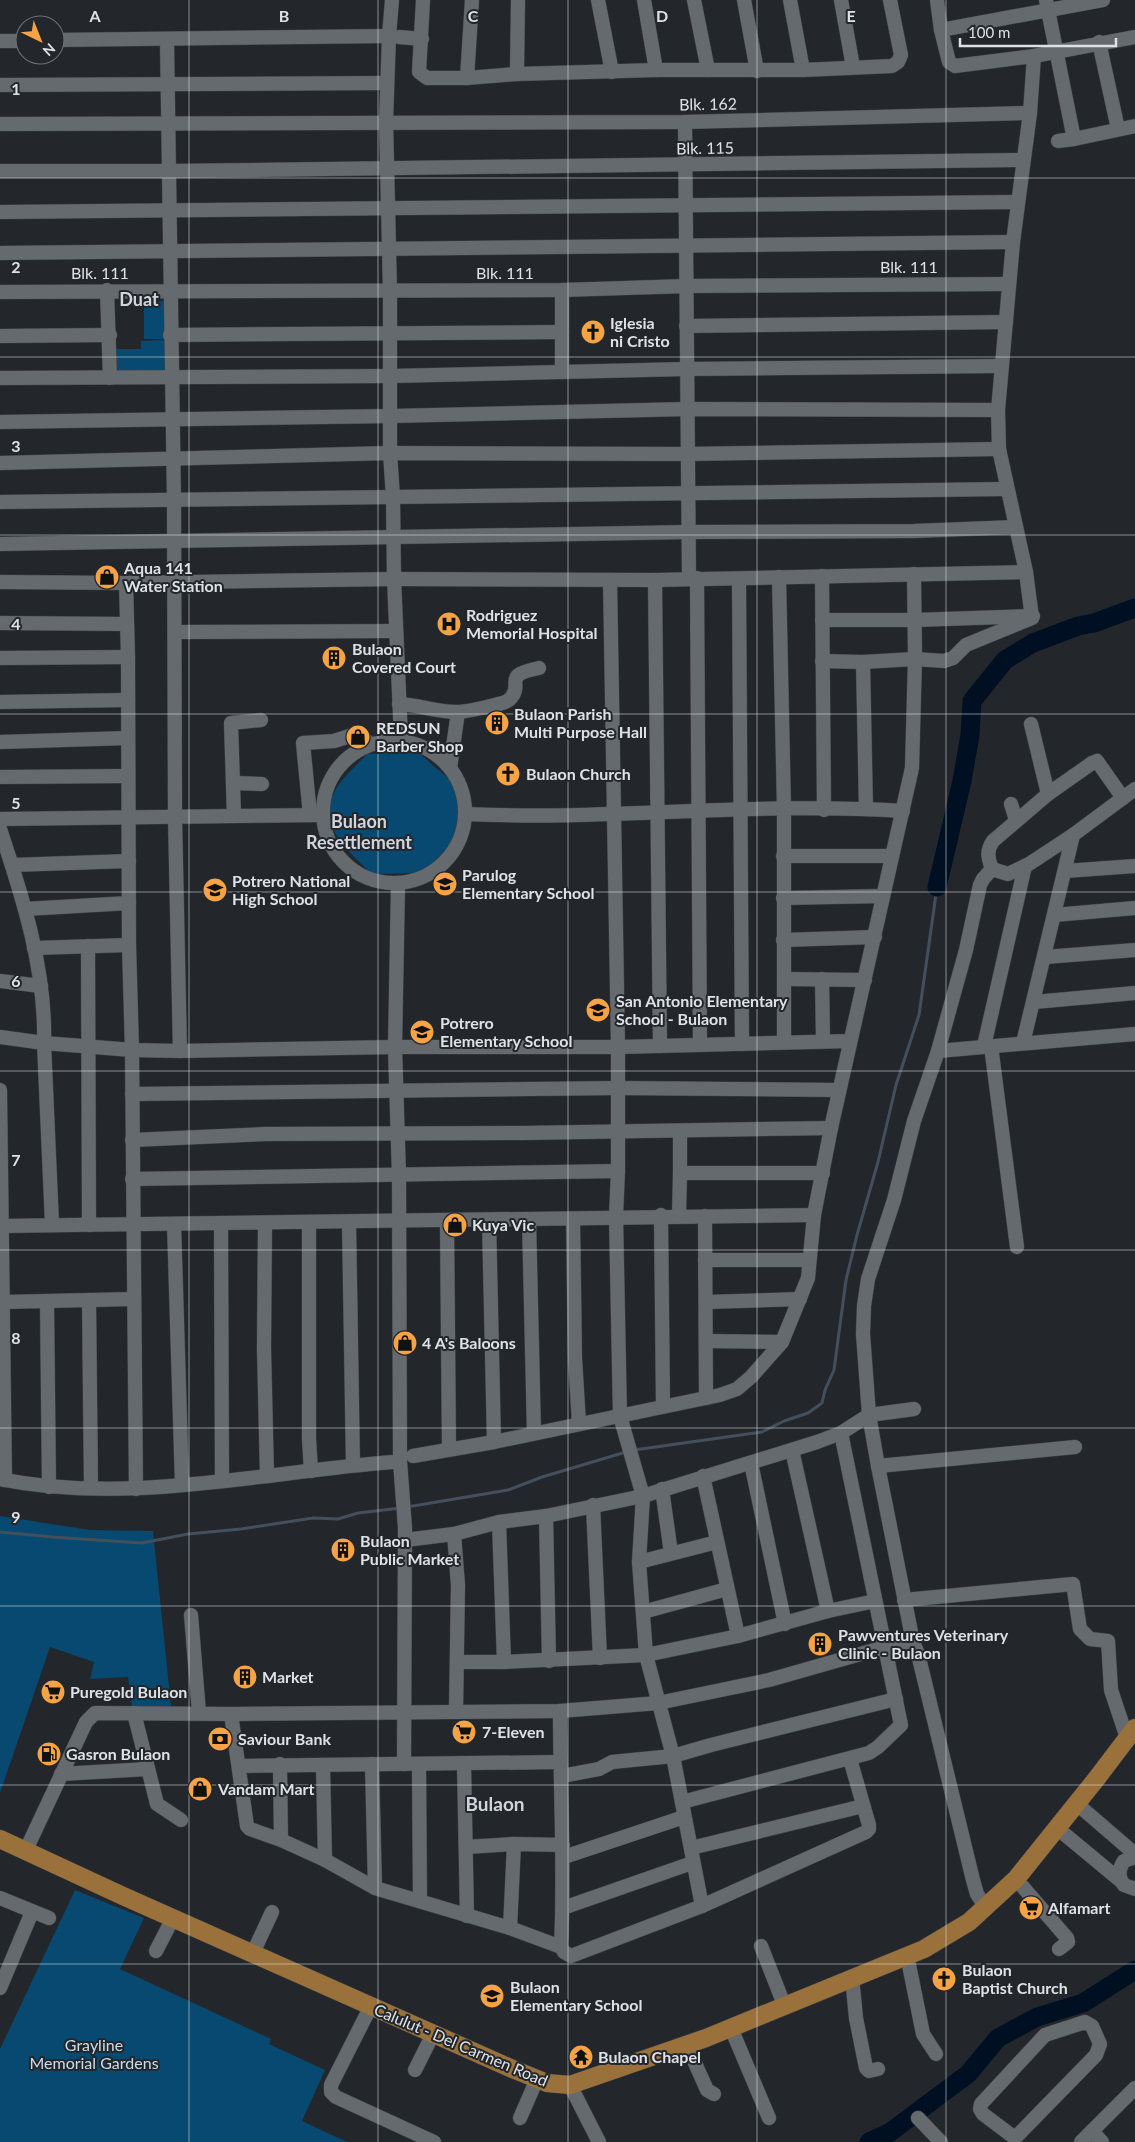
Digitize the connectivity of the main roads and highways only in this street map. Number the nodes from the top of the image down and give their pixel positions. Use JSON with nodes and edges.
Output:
{"nodes":[{"id":1,"x":1132,"y":1733,"type":"edge"},
{"id":2,"x":0,"y":1839,"type":"edge"}],
"edges":[{"from":1,"to":2,"type":"main road","name":"Calulut - Del Carmen Road"}]}
